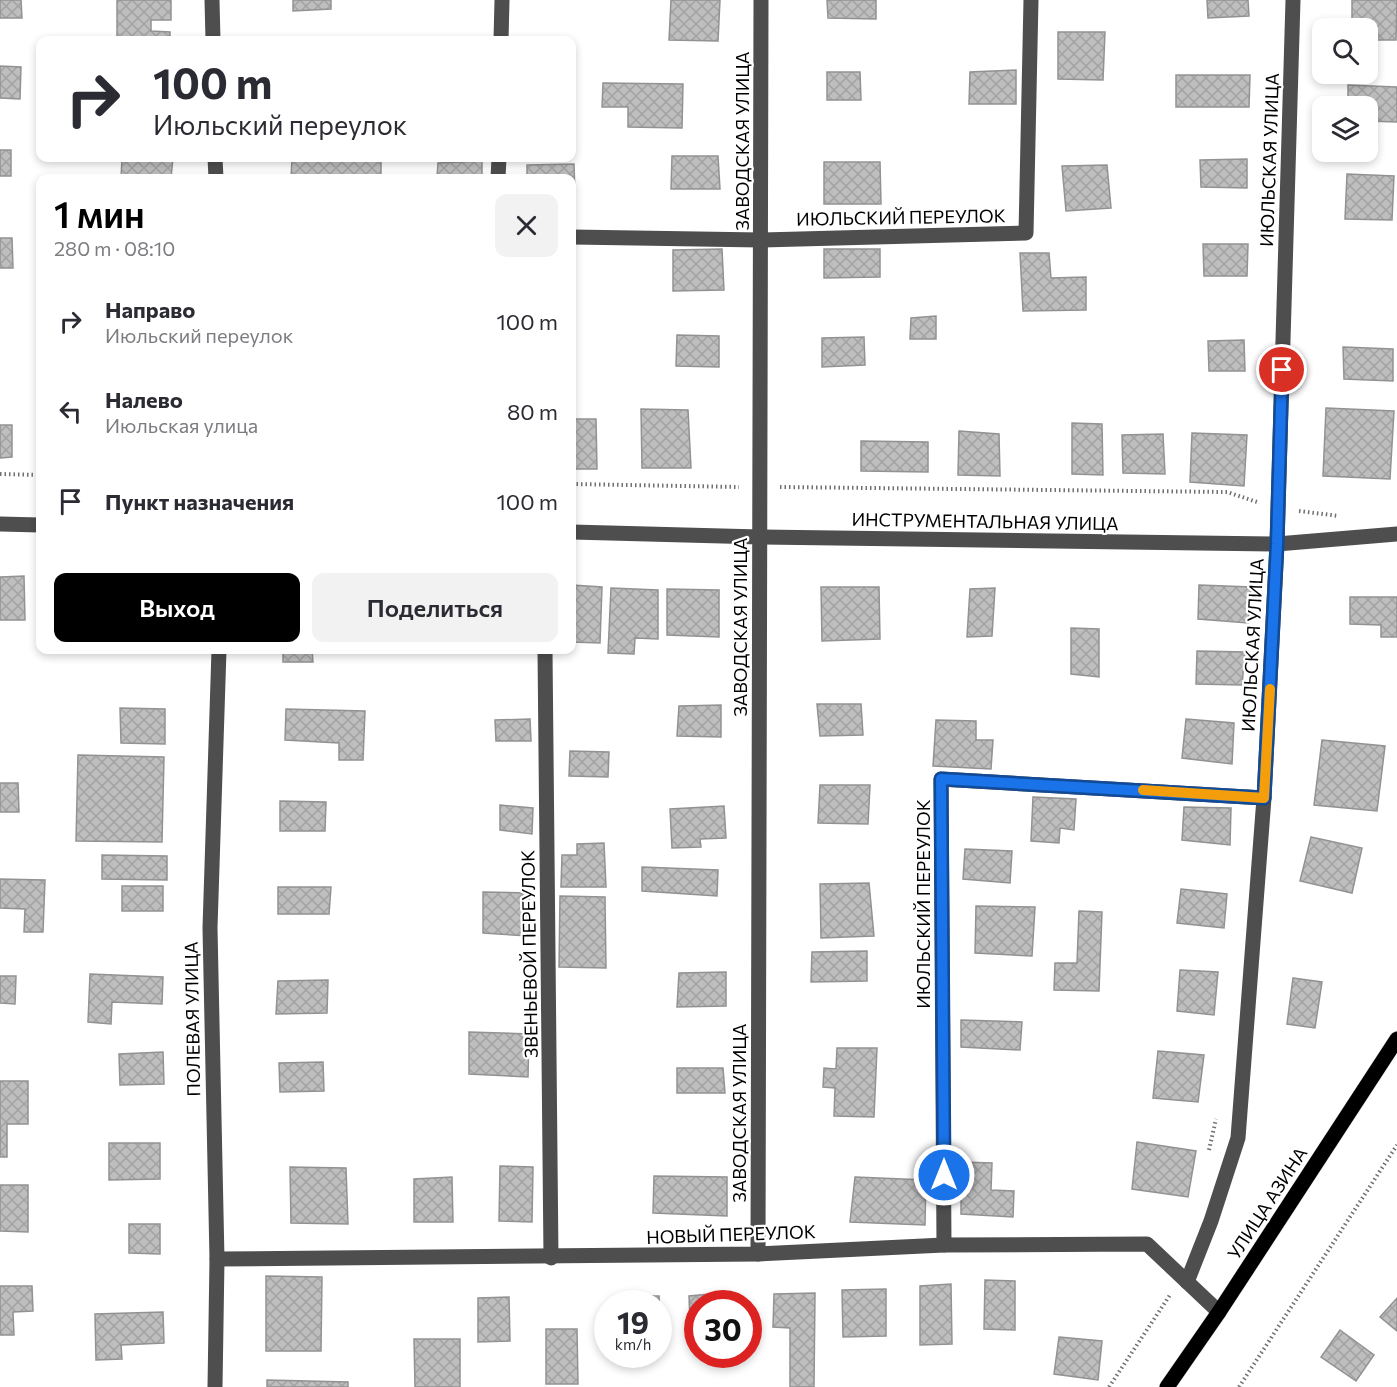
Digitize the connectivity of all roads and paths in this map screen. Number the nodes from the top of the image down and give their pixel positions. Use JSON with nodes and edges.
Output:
{"nodes":[{"id":1,"x":212,"y":0,"type":"edge"},
{"id":2,"x":502,"y":0,"type":"edge"},
{"id":3,"x":762,"y":0,"type":"edge"},
{"id":4,"x":1032,"y":0,"type":"edge"},
{"id":5,"x":1293,"y":0,"type":"edge"},
{"id":6,"x":213,"y":36,"type":"edge"},
{"id":7,"x":501,"y":36,"type":"edge"},
{"id":8,"x":576,"y":237,"type":"edge"},
{"id":9,"x":761,"y":240,"type":"junction"},
{"id":10,"x":0,"y":474,"type":"edge"},
{"id":11,"x":36,"y":475,"type":"edge"},
{"id":12,"x":576,"y":484,"type":"edge"},
{"id":13,"x":760,"y":487,"type":"junction"},
{"id":14,"x":1278,"y":509,"type":"junction"},
{"id":15,"x":1347,"y":516,"type":"dead end"},
{"id":16,"x":0,"y":524,"type":"edge"},
{"id":17,"x":36,"y":525,"type":"edge"},
{"id":18,"x":576,"y":532,"type":"edge"},
{"id":19,"x":1397,"y":534,"type":"edge"},
{"id":20,"x":760,"y":537,"type":"junction"},
{"id":21,"x":1277,"y":544,"type":"junction"},
{"id":22,"x":219,"y":654,"type":"edge"},
{"id":23,"x":545,"y":654,"type":"edge"},
{"id":24,"x":1264,"y":798,"type":"junction"},
{"id":25,"x":1397,"y":1039,"type":"edge"},
{"id":26,"x":1216,"y":1117,"type":"dead end"},
{"id":27,"x":1397,"y":1145,"type":"edge"},
{"id":28,"x":1209,"y":1151,"type":"dead end"},
{"id":29,"x":944,"y":1245,"type":"junction"},
{"id":30,"x":758,"y":1254,"type":"junction"},
{"id":31,"x":551,"y":1258,"type":"junction"},
{"id":32,"x":218,"y":1259,"type":"junction"},
{"id":33,"x":1184,"y":1280,"type":"junction"},
{"id":34,"x":1219,"y":1312,"type":"junction"},
{"id":35,"x":215,"y":1387,"type":"edge"},
{"id":36,"x":1109,"y":1387,"type":"edge"},
{"id":37,"x":1167,"y":1387,"type":"edge"},
{"id":38,"x":1239,"y":1387,"type":"edge"}],
"edges":[{"from":1,"to":6,"type":"street"},
{"from":2,"to":7,"type":"street"},
{"from":3,"to":9,"type":"street","name":"ЗАВОДСКАЯ УЛИЦА"},
{"from":4,"to":9,"type":"street","name":"ИЮЛЬСКИЙ ПЕРЕУЛОК"},
{"from":5,"to":14,"type":"street","name":"ИЮЛЬСКАЯ УЛИЦА"},
{"from":8,"to":9,"type":"street"},
{"from":9,"to":13,"type":"street","name":"ЗАВОДСКАЯ УЛИЦА"},
{"from":10,"to":11,"type":"path"},
{"from":12,"to":13,"type":"path"},
{"from":13,"to":14,"type":"path"},
{"from":13,"to":20,"type":"street","name":"ЗАВОДСКАЯ УЛИЦА"},
{"from":14,"to":15,"type":"path"},
{"from":14,"to":21,"type":"street","name":"ИЮЛЬСКАЯ УЛИЦА"},
{"from":16,"to":17,"type":"street"},
{"from":18,"to":20,"type":"street","name":"ИНСТРУМЕНТАЛЬНАЯ УЛИЦА"},
{"from":19,"to":21,"type":"street","name":"ИНСТРУМЕНТАЛЬНАЯ УЛИЦА"},
{"from":20,"to":21,"type":"street","name":"ИНСТРУМЕНТАЛЬНАЯ УЛИЦА"},
{"from":20,"to":30,"type":"street","name":"ЗАВОДСКАЯ УЛИЦА"},
{"from":21,"to":24,"type":"street","name":"ИЮЛЬСКАЯ УЛИЦА"},
{"from":22,"to":32,"type":"street","name":"ПОЛЕВАЯ УЛИЦА"},
{"from":23,"to":31,"type":"street","name":"ЗВЕНЬЕВОЙ ПЕРЕУЛОК"},
{"from":24,"to":29,"type":"street","name":"ИЮЛЬСКИЙ ПЕРЕУЛОК"},
{"from":24,"to":33,"type":"street","name":"ИЮЛЬСКАЯ УЛИЦА"},
{"from":25,"to":34,"type":"main road","name":"УЛИЦА АЗИНА"},
{"from":26,"to":28,"type":"path"},
{"from":27,"to":38,"type":"path"},
{"from":29,"to":30,"type":"street","name":"НОВЫЙ ПЕРЕУЛОК"},
{"from":29,"to":33,"type":"street","name":"НОВЫЙ ПЕРЕУЛОК"},
{"from":30,"to":31,"type":"street","name":"НОВЫЙ ПЕРЕУЛОК"},
{"from":31,"to":32,"type":"street","name":"НОВЫЙ ПЕРЕУЛОК"},
{"from":32,"to":35,"type":"street","name":"ПОЛЕВАЯ УЛИЦА"},
{"from":33,"to":34,"type":"street","name":"НОВЫЙ ПЕРЕУЛОК"},
{"from":33,"to":36,"type":"path"},
{"from":34,"to":37,"type":"main road","name":"УЛИЦА АЗИНА"}]}
